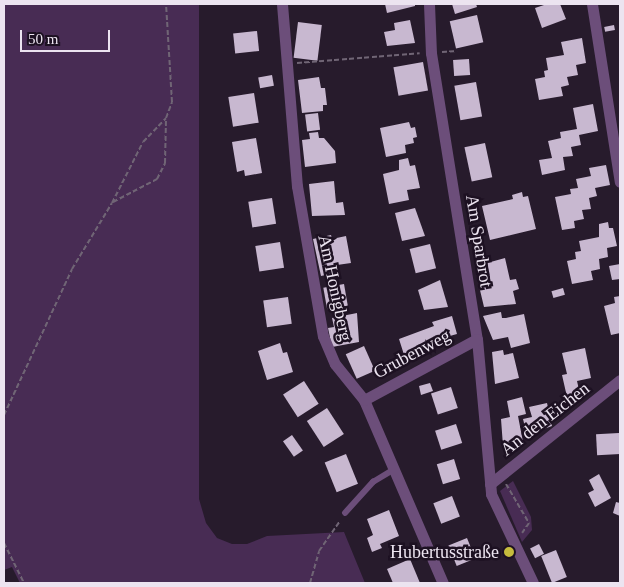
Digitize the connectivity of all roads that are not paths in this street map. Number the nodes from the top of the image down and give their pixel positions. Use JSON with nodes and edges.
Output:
{"nodes":[{"id":1,"x":282,"y":4,"type":"edge"},
{"id":2,"x":430,"y":4,"type":"edge"},
{"id":3,"x":592,"y":4,"type":"edge"},
{"id":4,"x":620,"y":182,"type":"edge"},
{"id":5,"x":477,"y":339,"type":"junction"},
{"id":6,"x":620,"y":380,"type":"edge"},
{"id":7,"x":364,"y":400,"type":"junction"},
{"id":8,"x":393,"y":470,"type":"junction"},
{"id":9,"x":490,"y":484,"type":"junction"},
{"id":10,"x":345,"y":513,"type":"road end"},
{"id":11,"x":443,"y":583,"type":"edge"},
{"id":12,"x":533,"y":583,"type":"edge"}],
"edges":[{"from":1,"to":7,"type":"street","name":"Am Honigberg"},
{"from":2,"to":5,"type":"street","name":"Am Sparbrot"},
{"from":3,"to":4,"type":"street"},
{"from":5,"to":7,"type":"street","name":"Grubenweg"},
{"from":5,"to":9,"type":"street","name":"Am Sparbrot"},
{"from":6,"to":9,"type":"street","name":"An den Eichen"},
{"from":7,"to":8,"type":"street","name":"Am Honigberg"},
{"from":8,"to":10,"type":"lane"},
{"from":8,"to":11,"type":"street","name":"Am Honigberg"},
{"from":9,"to":12,"type":"street"}]}
